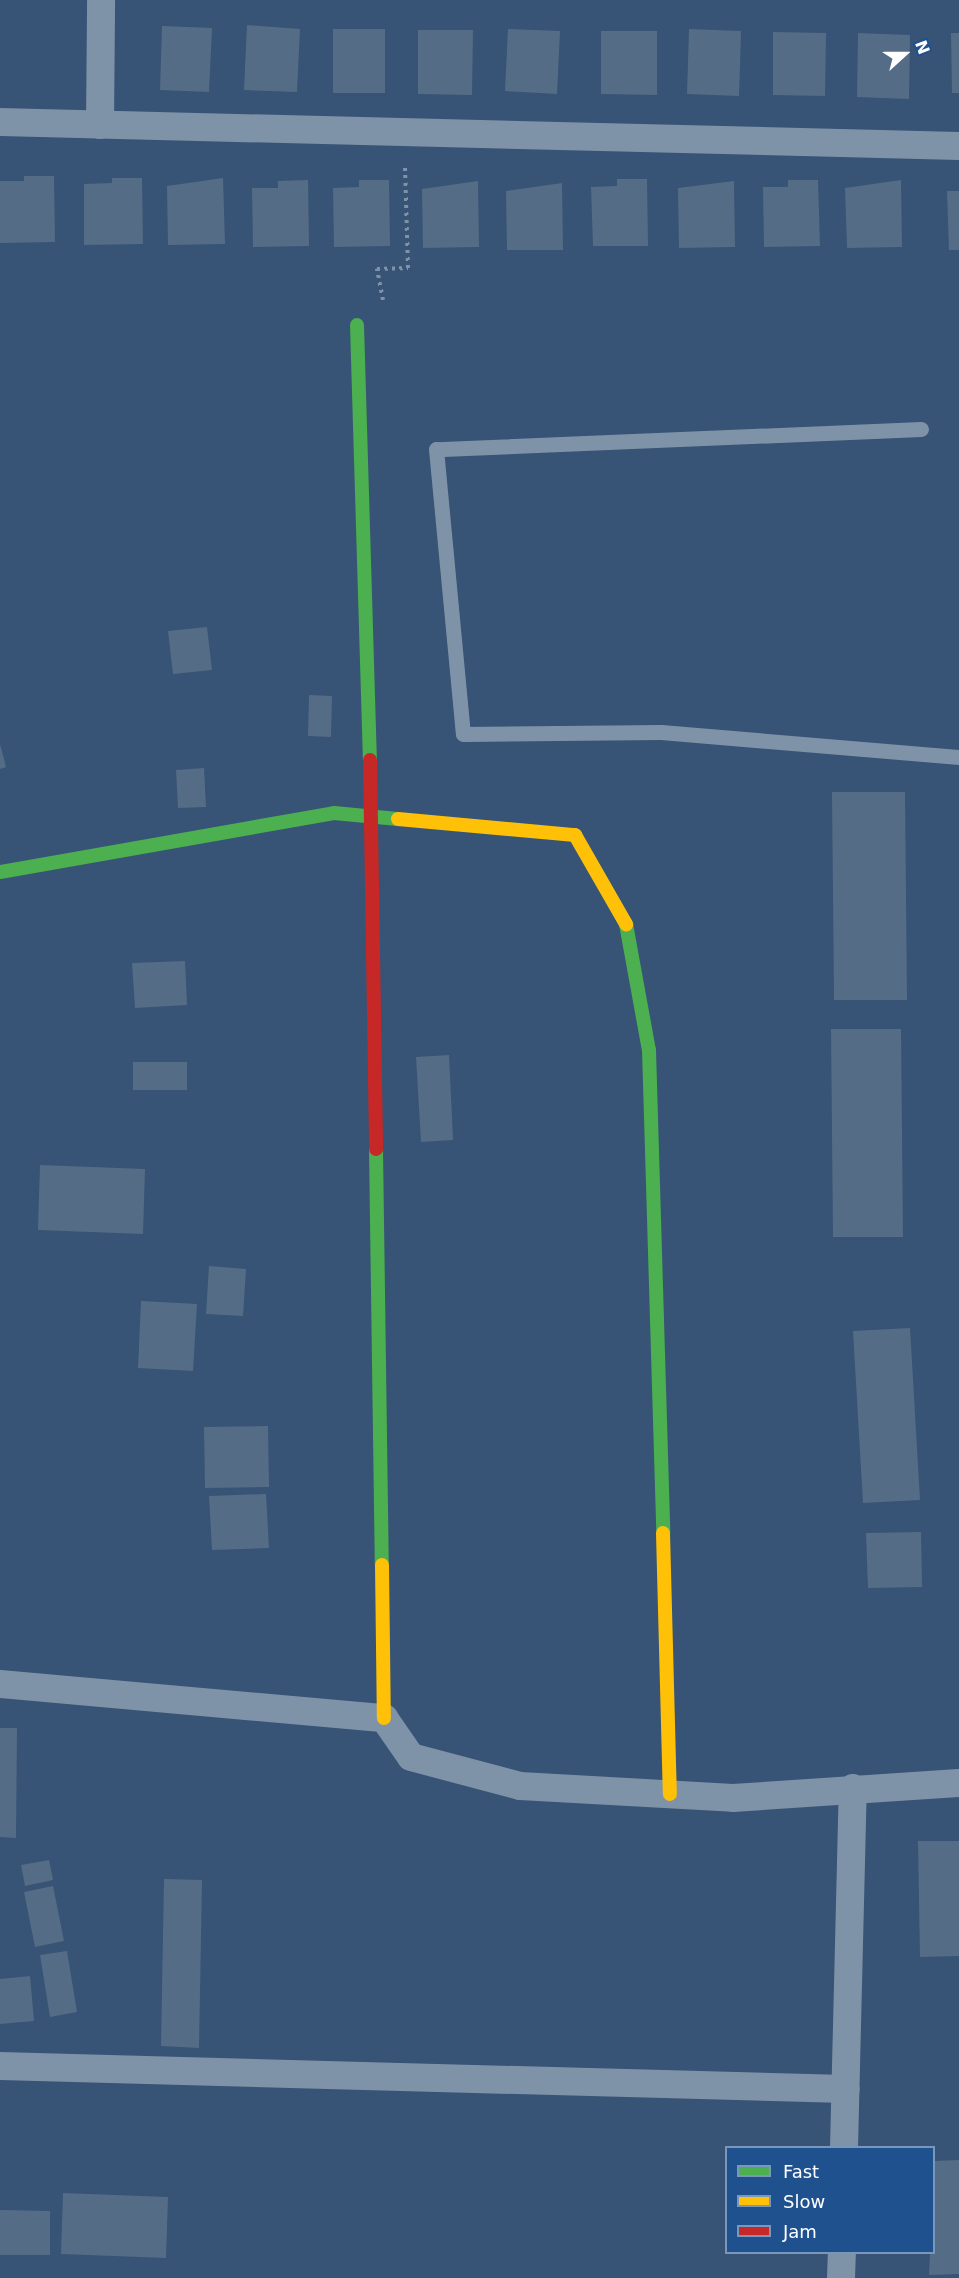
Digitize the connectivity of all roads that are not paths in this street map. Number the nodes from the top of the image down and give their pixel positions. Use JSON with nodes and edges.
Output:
{"nodes":[{"id":1,"x":102,"y":0,"type":"edge"},
{"id":2,"x":0,"y":122,"type":"edge"},
{"id":3,"x":100,"y":125,"type":"junction"},
{"id":4,"x":959,"y":146,"type":"edge"},
{"id":5,"x":357,"y":325,"type":"road end"},
{"id":6,"x":921,"y":429,"type":"dead end"},
{"id":7,"x":959,"y":758,"type":"edge"},
{"id":8,"x":372,"y":816,"type":"junction"},
{"id":9,"x":0,"y":872,"type":"edge"},
{"id":10,"x":0,"y":1684,"type":"edge"},
{"id":11,"x":384,"y":1718,"type":"junction"},
{"id":12,"x":959,"y":1783,"type":"edge"},
{"id":13,"x":853,"y":1788,"type":"junction"},
{"id":14,"x":670,"y":1794,"type":"junction"},
{"id":15,"x":0,"y":2066,"type":"edge"},
{"id":16,"x":846,"y":2089,"type":"junction"},
{"id":17,"x":844,"y":2146,"type":"edge"},
{"id":18,"x":842,"y":2254,"type":"edge"},
{"id":19,"x":841,"y":2278,"type":"edge"}],
"edges":[{"from":1,"to":3,"type":"street"},
{"from":2,"to":3,"type":"street"},
{"from":3,"to":4,"type":"street"},
{"from":5,"to":8,"type":"street"},
{"from":6,"to":7,"type":"lane"},
{"from":8,"to":9,"type":"street"},
{"from":8,"to":11,"type":"street"},
{"from":8,"to":14,"type":"street"},
{"from":10,"to":11,"type":"street"},
{"from":11,"to":14,"type":"street"},
{"from":12,"to":13,"type":"street"},
{"from":13,"to":14,"type":"street"},
{"from":13,"to":16,"type":"street"},
{"from":15,"to":16,"type":"street"},
{"from":16,"to":17,"type":"street"},
{"from":18,"to":19,"type":"street"}]}
